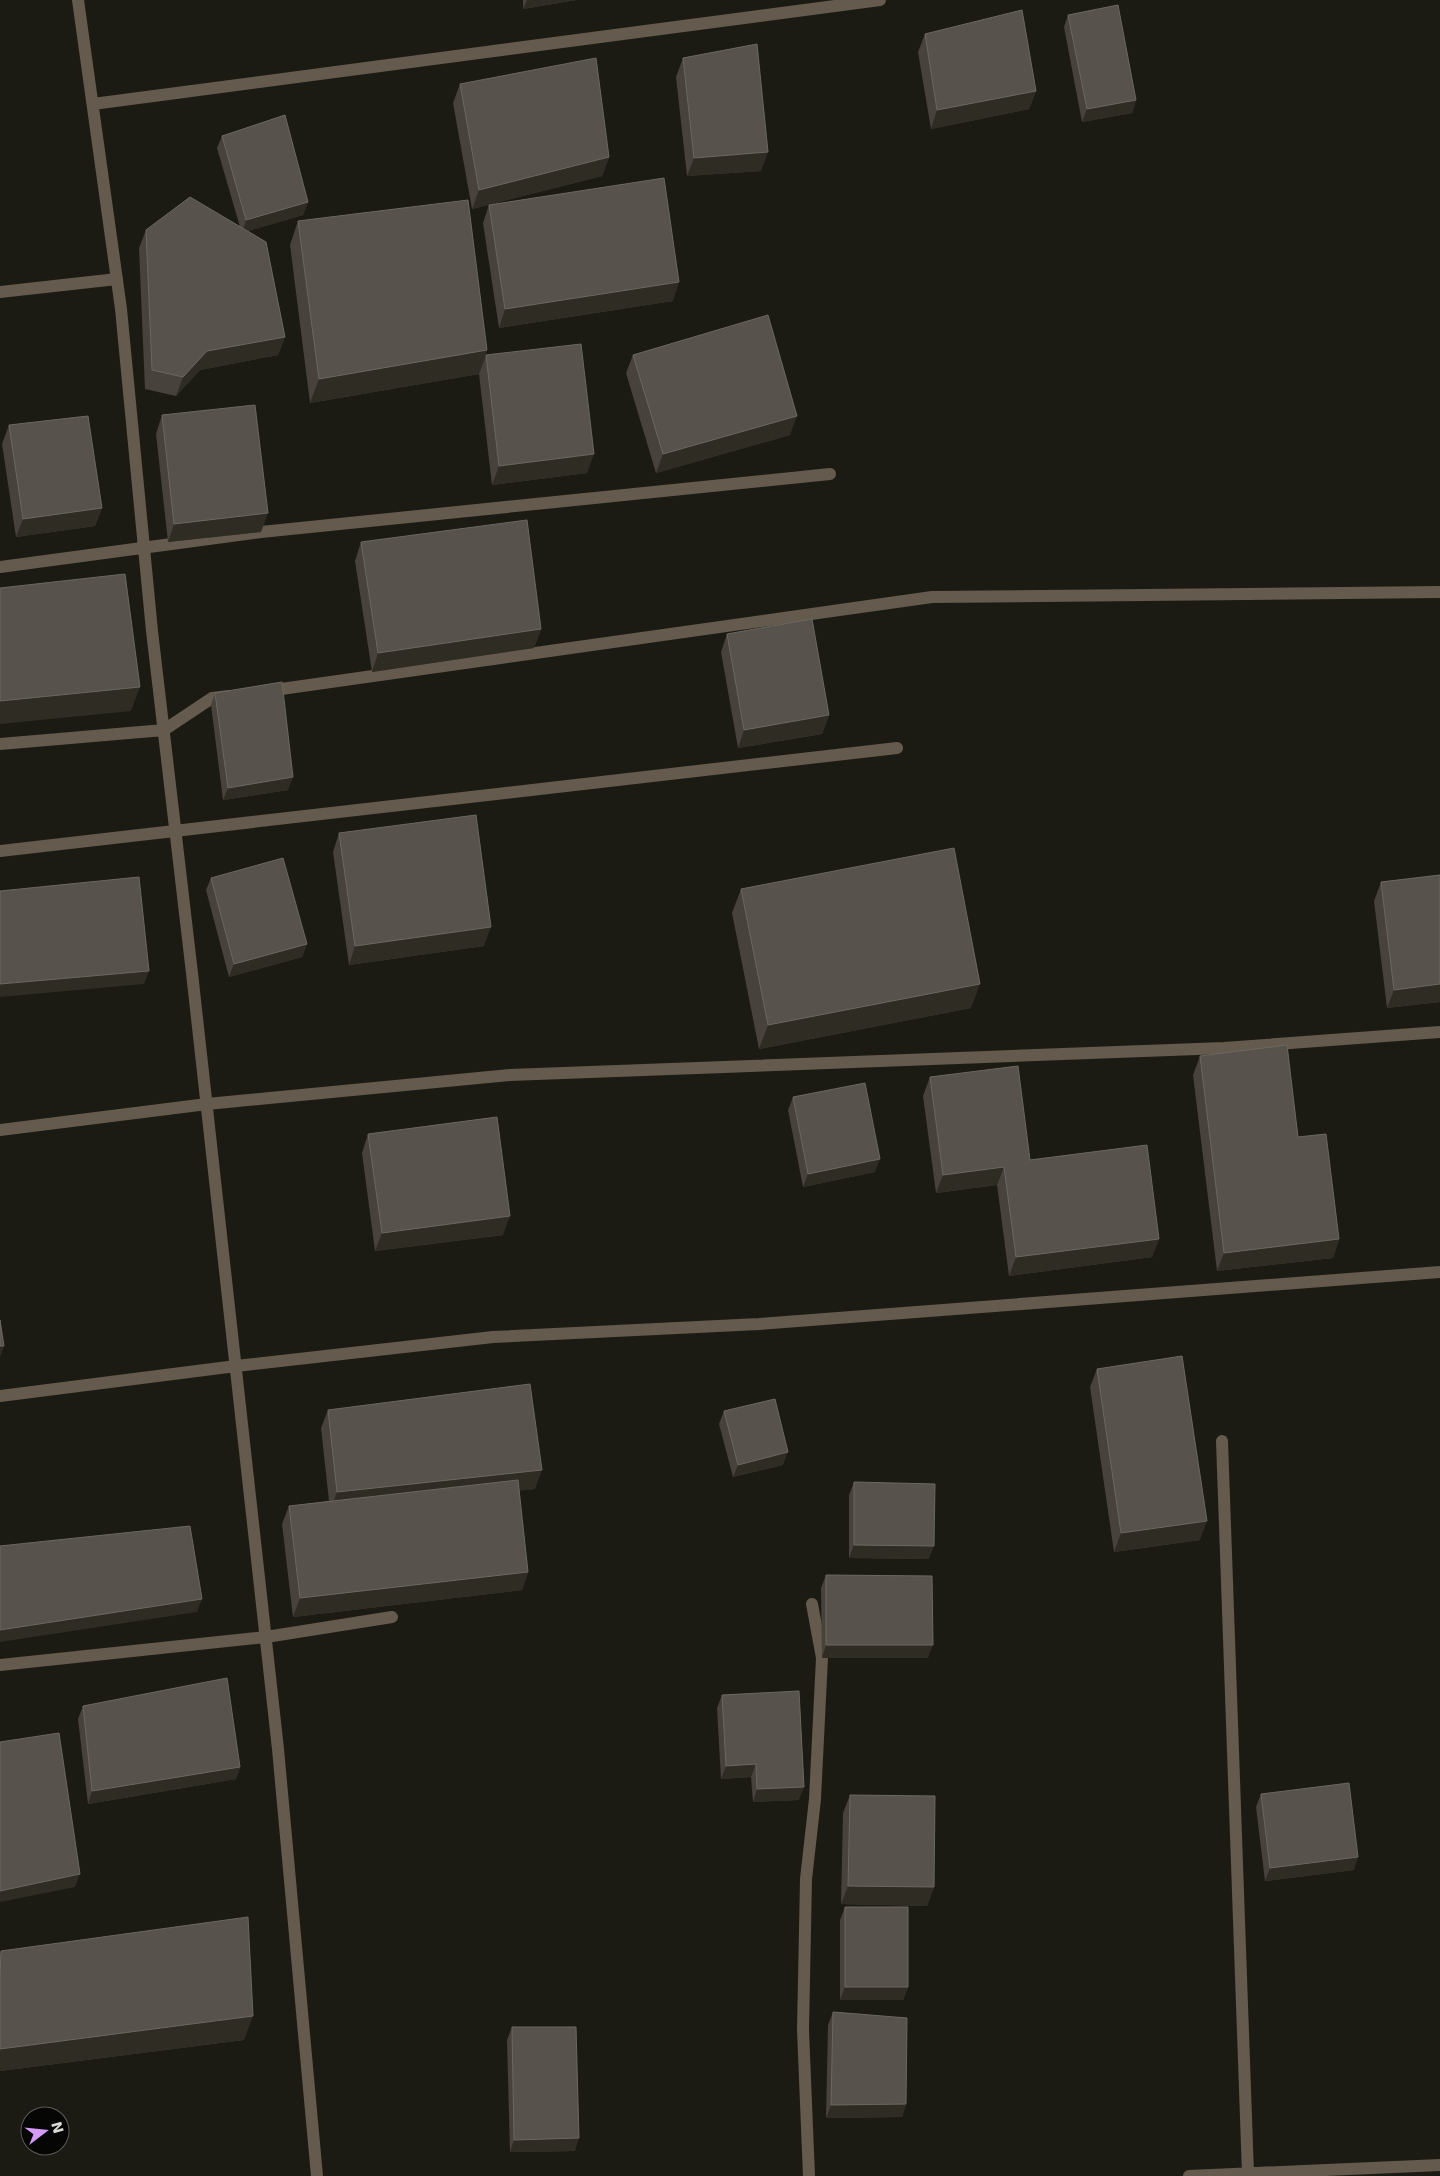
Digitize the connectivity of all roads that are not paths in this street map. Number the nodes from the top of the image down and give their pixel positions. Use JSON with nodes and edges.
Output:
{"nodes":[{"id":1,"x":78,"y":0,"type":"edge"},
{"id":2,"x":880,"y":0,"type":"edge"},
{"id":3,"x":93,"y":104,"type":"junction"},
{"id":4,"x":117,"y":279,"type":"junction"},
{"id":5,"x":0,"y":292,"type":"edge"},
{"id":6,"x":830,"y":474,"type":"dead end"},
{"id":7,"x":144,"y":549,"type":"junction"},
{"id":8,"x":0,"y":568,"type":"edge"},
{"id":9,"x":1440,"y":592,"type":"edge"},
{"id":10,"x":164,"y":730,"type":"junction"},
{"id":11,"x":0,"y":744,"type":"edge"},
{"id":12,"x":897,"y":748,"type":"dead end"},
{"id":13,"x":175,"y":830,"type":"junction"},
{"id":14,"x":0,"y":851,"type":"edge"},
{"id":15,"x":1440,"y":1032,"type":"edge"},
{"id":16,"x":207,"y":1104,"type":"junction"},
{"id":17,"x":0,"y":1130,"type":"edge"},
{"id":18,"x":1440,"y":1272,"type":"edge"},
{"id":19,"x":236,"y":1366,"type":"junction"},
{"id":20,"x":0,"y":1396,"type":"edge"},
{"id":21,"x":1222,"y":1442,"type":"dead end"},
{"id":22,"x":812,"y":1604,"type":"dead end"},
{"id":23,"x":392,"y":1617,"type":"edge"},
{"id":24,"x":266,"y":1637,"type":"junction"},
{"id":25,"x":0,"y":1666,"type":"edge"},
{"id":26,"x":1440,"y":2165,"type":"edge"},
{"id":27,"x":1248,"y":2174,"type":"junction"},
{"id":28,"x":317,"y":2176,"type":"edge"},
{"id":29,"x":809,"y":2176,"type":"edge"},
{"id":30,"x":1190,"y":2176,"type":"edge"}],
"edges":[{"from":1,"to":3,"type":"street"},
{"from":2,"to":3,"type":"street"},
{"from":3,"to":4,"type":"street"},
{"from":4,"to":5,"type":"street"},
{"from":4,"to":7,"type":"street"},
{"from":6,"to":7,"type":"street"},
{"from":7,"to":8,"type":"street"},
{"from":7,"to":10,"type":"street"},
{"from":9,"to":10,"type":"street"},
{"from":10,"to":11,"type":"street"},
{"from":10,"to":13,"type":"street"},
{"from":12,"to":13,"type":"street"},
{"from":13,"to":14,"type":"street"},
{"from":13,"to":16,"type":"street"},
{"from":15,"to":16,"type":"street"},
{"from":16,"to":17,"type":"street"},
{"from":16,"to":19,"type":"street"},
{"from":18,"to":19,"type":"street"},
{"from":19,"to":20,"type":"street"},
{"from":19,"to":24,"type":"street"},
{"from":21,"to":27,"type":"street"},
{"from":22,"to":29,"type":"street"},
{"from":23,"to":24,"type":"street"},
{"from":24,"to":25,"type":"street"},
{"from":24,"to":28,"type":"street"},
{"from":26,"to":27,"type":"street"},
{"from":27,"to":30,"type":"street"}]}
